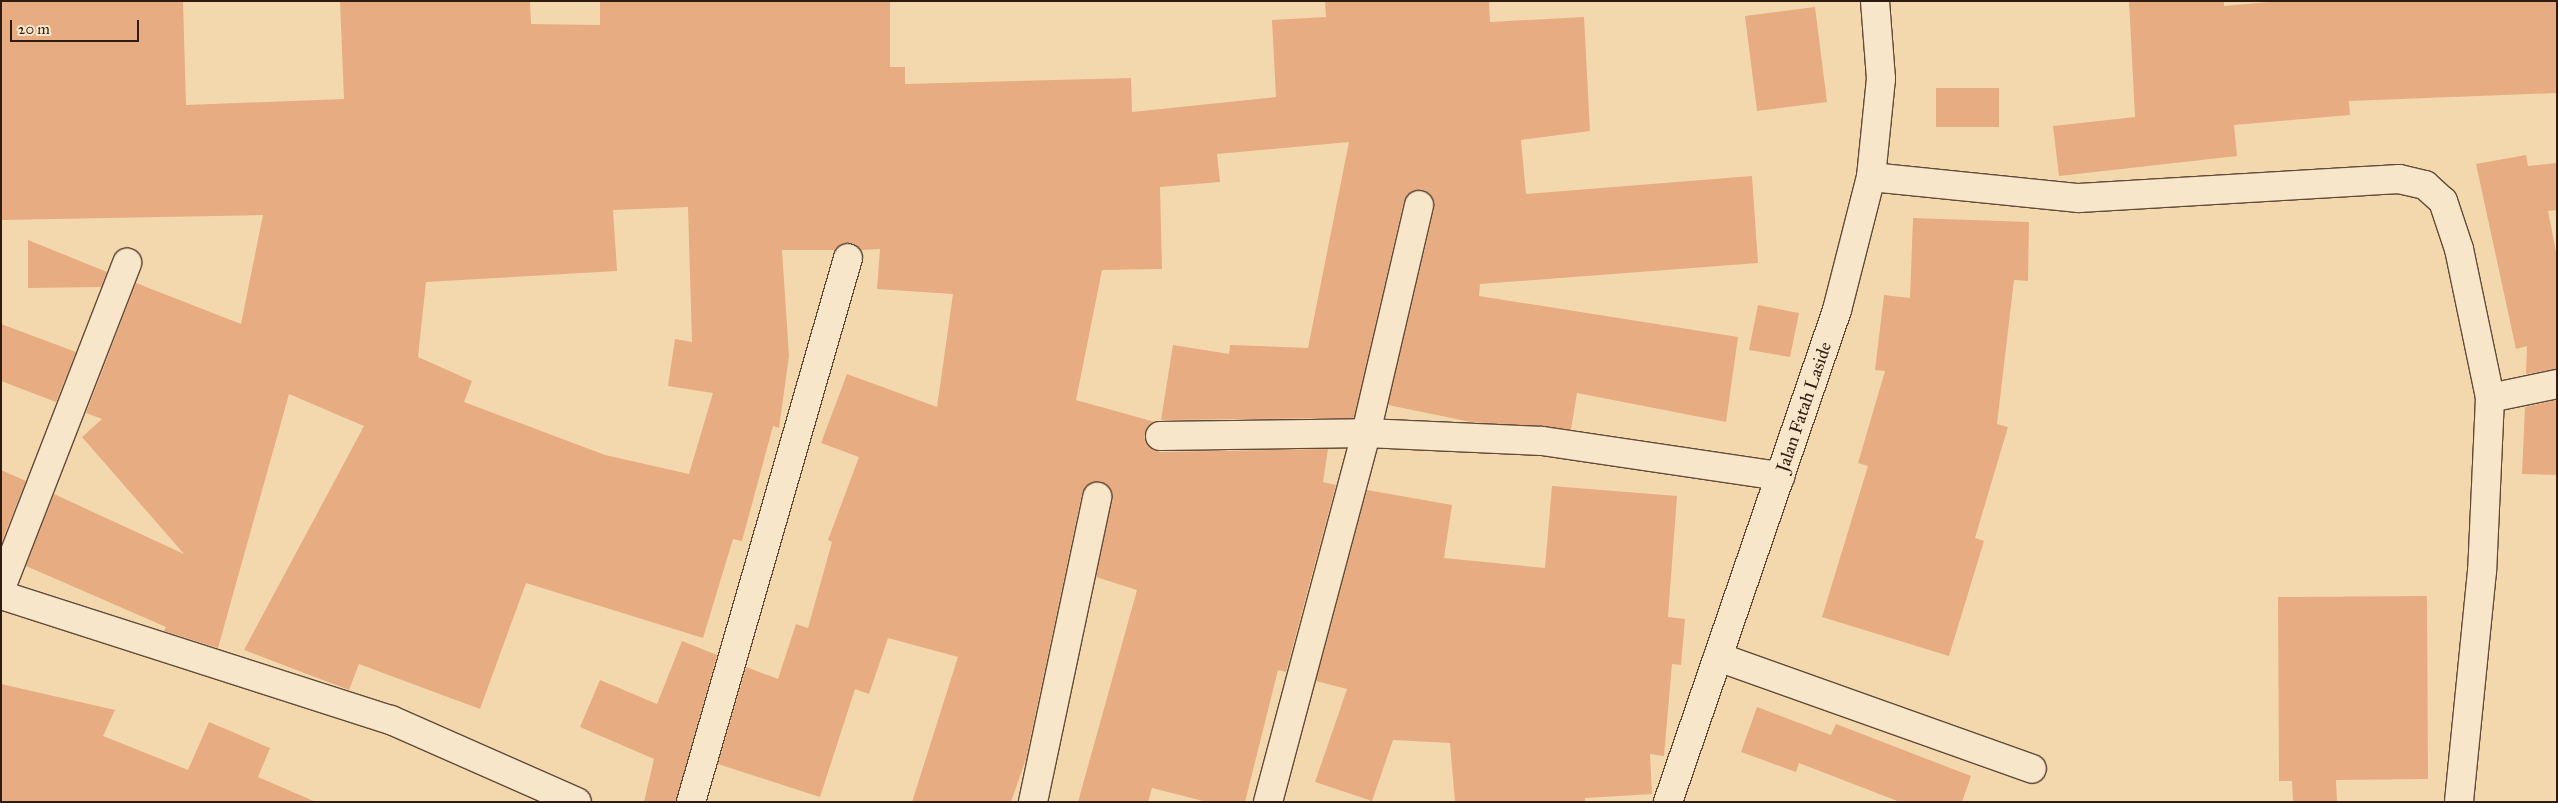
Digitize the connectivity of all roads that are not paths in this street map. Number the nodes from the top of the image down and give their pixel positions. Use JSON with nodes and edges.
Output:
{"nodes":[{"id":1,"x":1875,"y":1,"type":"edge"},
{"id":2,"x":1871,"y":177,"type":"junction"},
{"id":3,"x":1420,"y":205,"type":"dead end"},
{"id":4,"x":848,"y":258,"type":"dead end"},
{"id":5,"x":127,"y":263,"type":"dead end"},
{"id":6,"x":2557,"y":384,"type":"edge"},
{"id":7,"x":2490,"y":398,"type":"junction"},
{"id":8,"x":1366,"y":433,"type":"junction"},
{"id":9,"x":1160,"y":436,"type":"dead end"},
{"id":10,"x":1780,"y":476,"type":"junction"},
{"id":11,"x":1097,"y":497,"type":"dead end"},
{"id":12,"x":1,"y":588,"type":"edge"},
{"id":13,"x":1,"y":595,"type":"edge"},
{"id":14,"x":1718,"y":657,"type":"junction"},
{"id":15,"x":2032,"y":769,"type":"dead end"},
{"id":16,"x":577,"y":802,"type":"edge"},
{"id":17,"x":691,"y":802,"type":"edge"},
{"id":18,"x":1033,"y":802,"type":"edge"},
{"id":19,"x":1268,"y":802,"type":"edge"},
{"id":20,"x":1668,"y":802,"type":"edge"},
{"id":21,"x":2459,"y":802,"type":"edge"}],
"edges":[{"from":1,"to":2,"type":"street","name":"Jalan Fatah Laside"},
{"from":2,"to":7,"type":"street"},
{"from":2,"to":10,"type":"street","name":"Jalan Fatah Laside"},
{"from":3,"to":8,"type":"street"},
{"from":4,"to":17,"type":"street"},
{"from":5,"to":12,"type":"street"},
{"from":6,"to":7,"type":"street"},
{"from":7,"to":21,"type":"street"},
{"from":8,"to":9,"type":"street"},
{"from":8,"to":10,"type":"street"},
{"from":8,"to":19,"type":"street"},
{"from":10,"to":14,"type":"street","name":"Jalan Fatah Laside"},
{"from":11,"to":18,"type":"street"},
{"from":13,"to":16,"type":"street"},
{"from":14,"to":15,"type":"street"},
{"from":14,"to":20,"type":"street","name":"Jalan Fatah Laside"}]}
